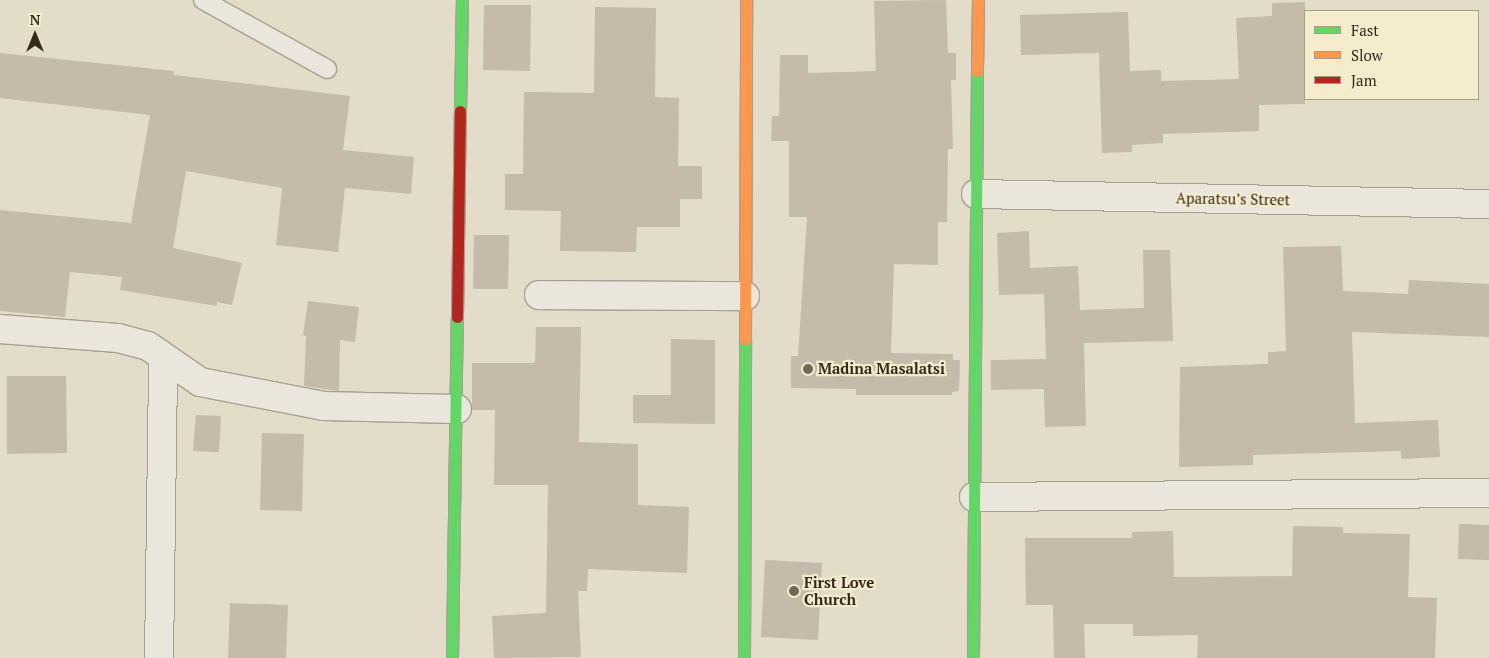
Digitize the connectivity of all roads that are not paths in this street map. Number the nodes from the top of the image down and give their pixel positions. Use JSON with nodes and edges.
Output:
{"nodes":[{"id":1,"x":203,"y":0,"type":"edge"},
{"id":2,"x":462,"y":0,"type":"edge"},
{"id":3,"x":746,"y":0,"type":"edge"},
{"id":4,"x":978,"y":0,"type":"edge"},
{"id":5,"x":327,"y":69,"type":"dead end"},
{"id":6,"x":976,"y":194,"type":"junction"},
{"id":7,"x":1489,"y":204,"type":"edge"},
{"id":8,"x":539,"y":295,"type":"dead end"},
{"id":9,"x":745,"y":296,"type":"junction"},
{"id":10,"x":0,"y":329,"type":"edge"},
{"id":11,"x":163,"y":358,"type":"junction"},
{"id":12,"x":457,"y":408,"type":"junction"},
{"id":13,"x":1489,"y":493,"type":"edge"},
{"id":14,"x":974,"y":496,"type":"junction"},
{"id":15,"x":159,"y":658,"type":"edge"},
{"id":16,"x":452,"y":658,"type":"edge"},
{"id":17,"x":744,"y":658,"type":"edge"},
{"id":18,"x":973,"y":658,"type":"edge"}],
"edges":[{"from":1,"to":5,"type":"lane"},
{"from":2,"to":12,"type":"street"},
{"from":3,"to":9,"type":"street"},
{"from":4,"to":6,"type":"street"},
{"from":6,"to":7,"type":"street","name":"Aparatsu’s Street"},
{"from":6,"to":14,"type":"street"},
{"from":8,"to":9,"type":"street"},
{"from":9,"to":17,"type":"street"},
{"from":10,"to":11,"type":"street"},
{"from":11,"to":12,"type":"street"},
{"from":11,"to":15,"type":"street"},
{"from":12,"to":16,"type":"street"},
{"from":13,"to":14,"type":"street"},
{"from":14,"to":18,"type":"street"}]}
